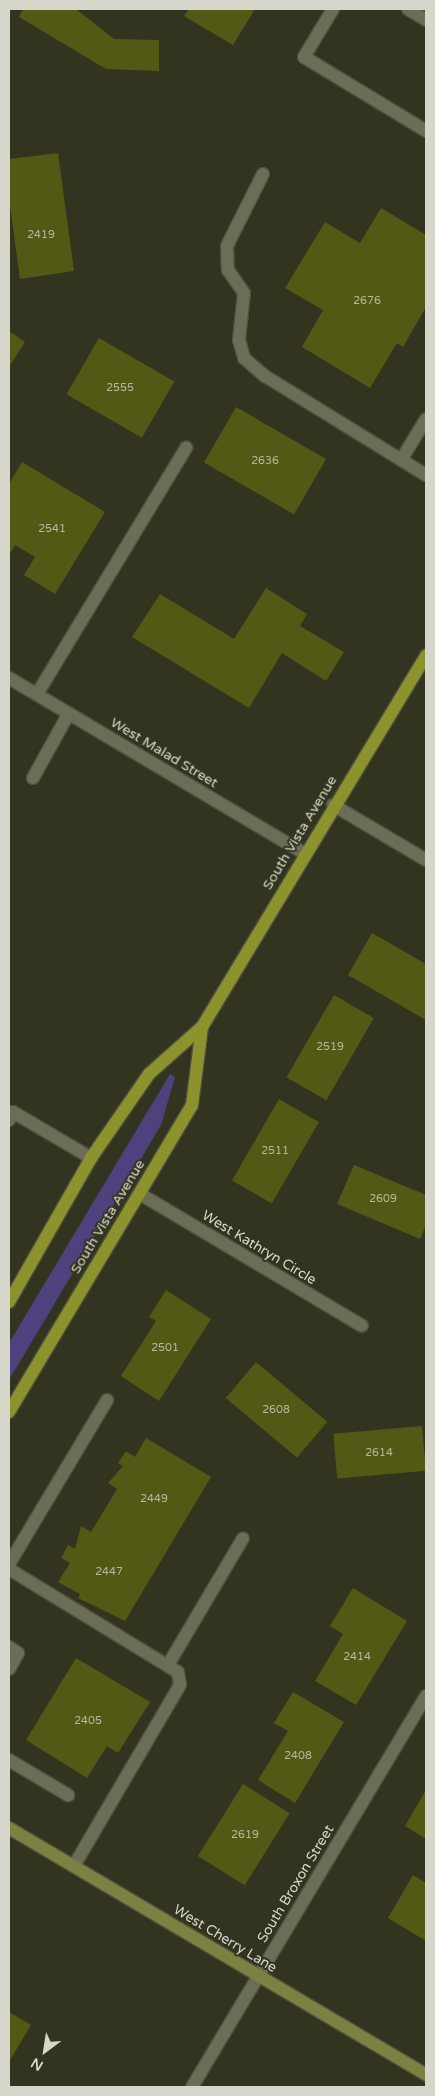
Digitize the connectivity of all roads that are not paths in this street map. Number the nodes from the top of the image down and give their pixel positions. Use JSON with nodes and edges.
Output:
{"nodes":[{"id":1,"x":333,"y":9,"type":"edge"},
{"id":2,"x":408,"y":9,"type":"edge"},
{"id":3,"x":426,"y":20,"type":"edge"},
{"id":4,"x":426,"y":131,"type":"edge"},
{"id":5,"x":263,"y":174,"type":"dead end"},
{"id":6,"x":426,"y":419,"type":"edge"},
{"id":7,"x":186,"y":448,"type":"dead end"},
{"id":8,"x":401,"y":460,"type":"junction"},
{"id":9,"x":426,"y":475,"type":"edge"},
{"id":10,"x":426,"y":655,"type":"edge"},
{"id":11,"x":9,"y":678,"type":"edge"},
{"id":12,"x":37,"y":694,"type":"junction"},
{"id":13,"x":69,"y":713,"type":"junction"},
{"id":14,"x":33,"y":778,"type":"dead end"},
{"id":15,"x":333,"y":805,"type":"junction"},
{"id":16,"x":305,"y":854,"type":"junction"},
{"id":17,"x":426,"y":860,"type":"edge"},
{"id":18,"x":202,"y":1027,"type":"junction"},
{"id":19,"x":9,"y":1120,"type":"edge"},
{"id":20,"x":92,"y":1158,"type":"junction"},
{"id":21,"x":140,"y":1194,"type":"junction"},
{"id":22,"x":9,"y":1302,"type":"edge"},
{"id":23,"x":362,"y":1326,"type":"dead end"},
{"id":24,"x":107,"y":1400,"type":"dead end"},
{"id":25,"x":9,"y":1412,"type":"edge"},
{"id":26,"x":243,"y":1538,"type":"dead end"},
{"id":27,"x":9,"y":1564,"type":"edge"},
{"id":28,"x":9,"y":1569,"type":"edge"},
{"id":29,"x":9,"y":1647,"type":"edge"},
{"id":30,"x":168,"y":1665,"type":"junction"},
{"id":31,"x":9,"y":1669,"type":"edge"},
{"id":32,"x":426,"y":1696,"type":"edge"},
{"id":33,"x":9,"y":1760,"type":"edge"},
{"id":34,"x":68,"y":1795,"type":"dead end"},
{"id":35,"x":9,"y":1828,"type":"edge"},
{"id":36,"x":74,"y":1866,"type":"junction"},
{"id":37,"x":258,"y":1976,"type":"junction"},
{"id":38,"x":426,"y":2075,"type":"edge"},
{"id":39,"x":192,"y":2087,"type":"edge"}],
"edges":[{"from":1,"to":4,"type":"street"},
{"from":2,"to":3,"type":"street"},
{"from":5,"to":8,"type":"street"},
{"from":6,"to":8,"type":"street"},
{"from":7,"to":12,"type":"street"},
{"from":8,"to":9,"type":"street"},
{"from":10,"to":15,"type":"main road","name":"South Vista Avenue"},
{"from":11,"to":12,"type":"street","name":"West Malad Street"},
{"from":12,"to":13,"type":"street","name":"West Malad Street"},
{"from":13,"to":14,"type":"street"},
{"from":13,"to":16,"type":"street","name":"West Malad Street"},
{"from":15,"to":16,"type":"main road","name":"South Vista Avenue"},
{"from":15,"to":17,"type":"street"},
{"from":16,"to":18,"type":"main road","name":"South Vista Avenue"},
{"from":18,"to":20,"type":"main road","name":"South Vista Avenue"},
{"from":18,"to":21,"type":"main road","name":"South Vista Avenue"},
{"from":19,"to":20,"type":"street"},
{"from":20,"to":22,"type":"main road","name":"South Vista Avenue"},
{"from":21,"to":23,"type":"street","name":"West Kathryn Circle"},
{"from":21,"to":25,"type":"main road","name":"South Vista Avenue"},
{"from":24,"to":27,"type":"street"},
{"from":26,"to":30,"type":"street"},
{"from":28,"to":30,"type":"street"},
{"from":29,"to":31,"type":"street"},
{"from":30,"to":36,"type":"street"},
{"from":32,"to":37,"type":"street","name":"South Broxon Street"},
{"from":33,"to":34,"type":"street"},
{"from":35,"to":36,"type":"street","name":"West Cherry Lane"},
{"from":36,"to":37,"type":"street","name":"West Cherry Lane"},
{"from":37,"to":38,"type":"street","name":"West Cherry Lane"},
{"from":37,"to":39,"type":"street","name":"South Broxon Street"}]}
